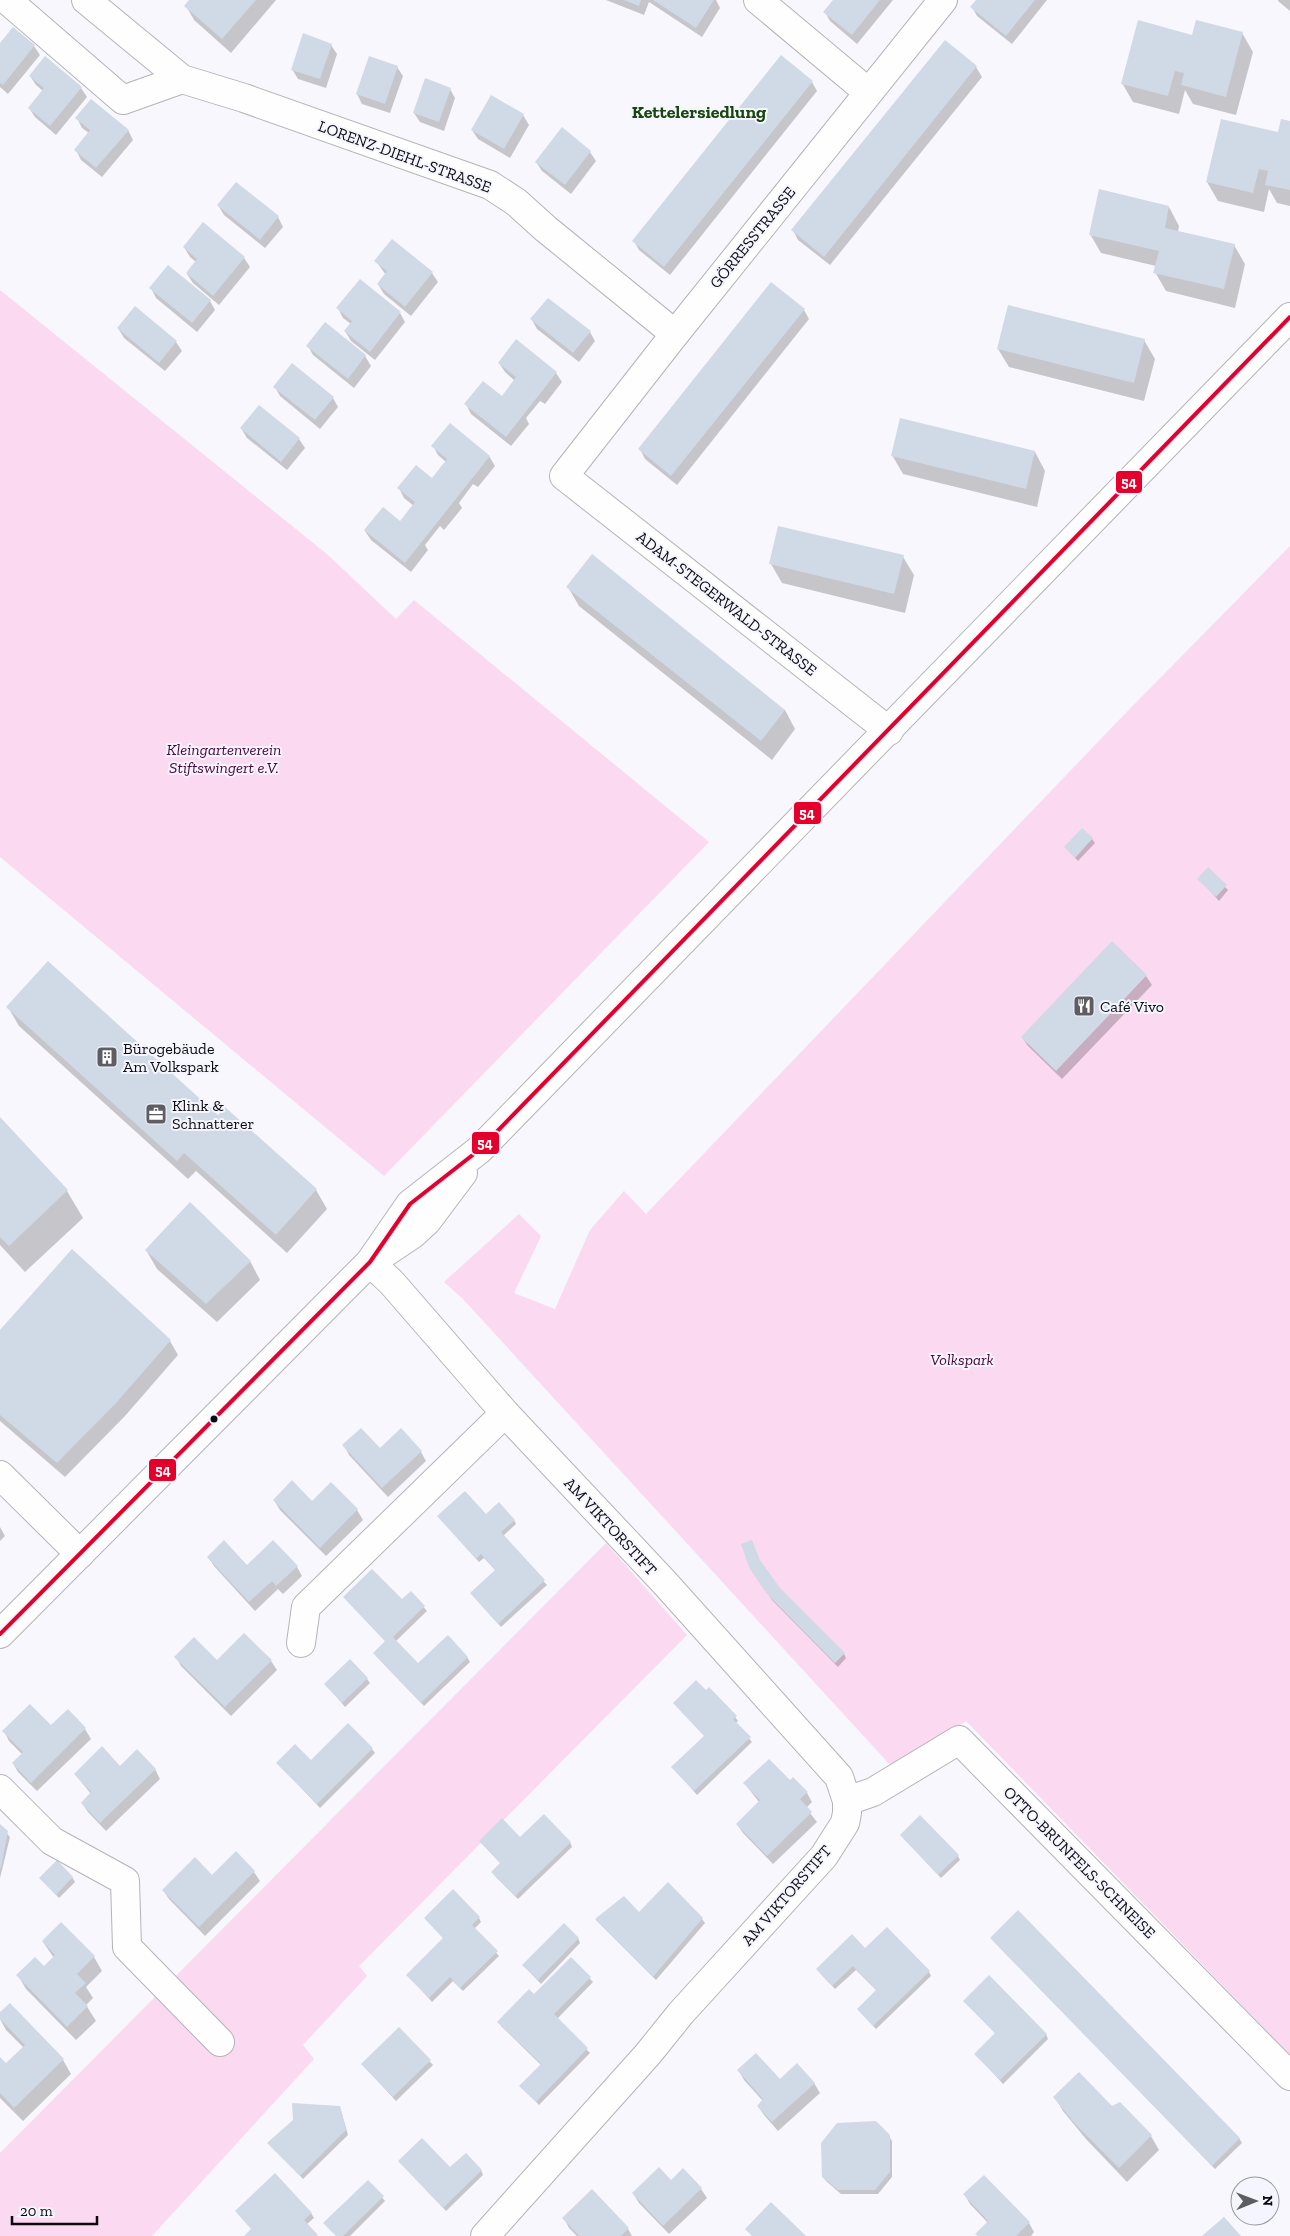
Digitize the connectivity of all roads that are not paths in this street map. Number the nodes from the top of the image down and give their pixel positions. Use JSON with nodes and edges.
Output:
{"nodes":[{"id":1,"x":6,"y":0,"type":"edge"},
{"id":2,"x":86,"y":0,"type":"edge"},
{"id":3,"x":758,"y":0,"type":"edge"},
{"id":4,"x":943,"y":0,"type":"edge"},
{"id":5,"x":182,"y":79,"type":"junction"},
{"id":6,"x":868,"y":92,"type":"junction"},
{"id":7,"x":1290,"y":317,"type":"edge"},
{"id":8,"x":675,"y":334,"type":"junction"},
{"id":9,"x":564,"y":476,"type":"joint"},
{"id":10,"x":889,"y":731,"type":"junction"},
{"id":11,"x":370,"y":1262,"type":"junction"},
{"id":12,"x":505,"y":1413,"type":"junction"},
{"id":13,"x":0,"y":1475,"type":"edge"},
{"id":14,"x":80,"y":1554,"type":"junction"},
{"id":15,"x":0,"y":1634,"type":"edge"},
{"id":16,"x":301,"y":1642,"type":"dead end"},
{"id":17,"x":0,"y":1789,"type":"edge"},
{"id":18,"x":848,"y":1801,"type":"junction"},
{"id":19,"x":220,"y":2042,"type":"dead end"},
{"id":20,"x":1290,"y":2076,"type":"edge"},
{"id":21,"x":485,"y":2236,"type":"edge"}],
"edges":[{"from":1,"to":5,"type":"street"},
{"from":2,"to":5,"type":"street","name":"LORENZ-DIEHL-STRASSE"},
{"from":3,"to":6,"type":"street"},
{"from":4,"to":6,"type":"street","name":"GÖRRESSTRASSE"},
{"from":5,"to":8,"type":"street","name":"LORENZ-DIEHL-STRASSE"},
{"from":6,"to":8,"type":"street","name":"GÖRRESSTRASSE"},
{"from":7,"to":10,"type":"street"},
{"from":8,"to":9,"type":"street","name":"GÖRRESSTRASSE"},
{"from":9,"to":10,"type":"street","name":"ADAM-STEGERWALD-STRASSE"},
{"from":10,"to":11,"type":"street"},
{"from":11,"to":12,"type":"street","name":"AM VIKTORSTIFT"},
{"from":11,"to":14,"type":"street"},
{"from":12,"to":16,"type":"street"},
{"from":12,"to":18,"type":"street","name":"AM VIKTORSTIFT"},
{"from":13,"to":14,"type":"street"},
{"from":14,"to":15,"type":"street"},
{"from":17,"to":19,"type":"street"},
{"from":18,"to":20,"type":"street","name":"OTTO-BRUNFELS-SCHNEISE"},
{"from":18,"to":21,"type":"street","name":"AM VIKTORSTIFT"}]}
